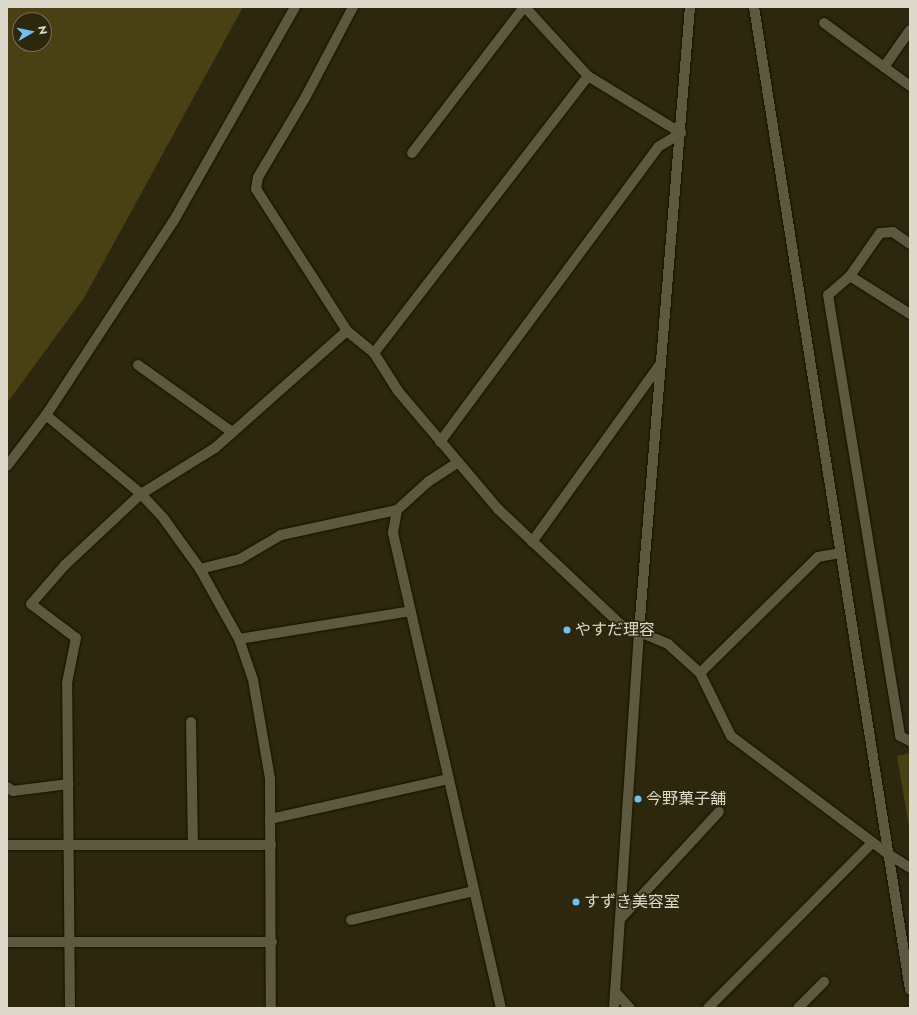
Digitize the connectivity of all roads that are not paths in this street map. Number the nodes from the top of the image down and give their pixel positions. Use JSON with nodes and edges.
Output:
{"nodes":[{"id":1,"x":295,"y":7,"type":"edge"},
{"id":2,"x":353,"y":7,"type":"edge"},
{"id":3,"x":524,"y":7,"type":"edge"},
{"id":4,"x":690,"y":7,"type":"edge"},
{"id":5,"x":754,"y":7,"type":"edge"},
{"id":6,"x":824,"y":23,"type":"dead end"},
{"id":7,"x":910,"y":30,"type":"edge"},
{"id":8,"x":884,"y":67,"type":"junction"},
{"id":9,"x":588,"y":76,"type":"junction"},
{"id":10,"x":910,"y":86,"type":"edge"},
{"id":11,"x":681,"y":133,"type":"junction"},
{"id":12,"x":412,"y":153,"type":"dead end"},
{"id":13,"x":910,"y":244,"type":"edge"},
{"id":14,"x":850,"y":276,"type":"junction"},
{"id":15,"x":910,"y":314,"type":"edge"},
{"id":16,"x":347,"y":331,"type":"junction"},
{"id":17,"x":374,"y":353,"type":"junction"},
{"id":18,"x":662,"y":363,"type":"junction"},
{"id":19,"x":138,"y":364,"type":"dead end"},
{"id":20,"x":46,"y":415,"type":"junction"},
{"id":21,"x":232,"y":432,"type":"junction"},
{"id":22,"x":440,"y":442,"type":"junction"},
{"id":23,"x":457,"y":463,"type":"junction"},
{"id":24,"x":7,"y":466,"type":"edge"},
{"id":25,"x":140,"y":494,"type":"junction"},
{"id":26,"x":397,"y":510,"type":"junction"},
{"id":27,"x":532,"y":542,"type":"junction"},
{"id":28,"x":840,"y":552,"type":"junction"},
{"id":29,"x":200,"y":569,"type":"junction"},
{"id":30,"x":411,"y":611,"type":"junction"},
{"id":31,"x":639,"y":632,"type":"junction"},
{"id":32,"x":239,"y":639,"type":"junction"},
{"id":33,"x":700,"y":673,"type":"junction"},
{"id":34,"x":191,"y":722,"type":"dead end"},
{"id":35,"x":910,"y":741,"type":"edge"},
{"id":36,"x":448,"y":779,"type":"junction"},
{"id":37,"x":69,"y":784,"type":"junction"},
{"id":38,"x":7,"y":787,"type":"edge"},
{"id":39,"x":719,"y":812,"type":"dead end"},
{"id":40,"x":270,"y":818,"type":"junction"},
{"id":41,"x":872,"y":842,"type":"junction"},
{"id":42,"x":271,"y":844,"type":"junction"},
{"id":43,"x":7,"y":845,"type":"edge"},
{"id":44,"x":69,"y":845,"type":"junction"},
{"id":45,"x":193,"y":845,"type":"junction"},
{"id":46,"x":888,"y":854,"type":"junction"},
{"id":47,"x":910,"y":868,"type":"edge"},
{"id":48,"x":474,"y":890,"type":"junction"},
{"id":49,"x":622,"y":917,"type":"junction"},
{"id":50,"x":351,"y":920,"type":"dead end"},
{"id":51,"x":69,"y":941,"type":"junction"},
{"id":52,"x":7,"y":942,"type":"edge"},
{"id":53,"x":272,"y":942,"type":"junction"},
{"id":54,"x":824,"y":982,"type":"dead end"},
{"id":55,"x":910,"y":990,"type":"edge"},
{"id":56,"x":616,"y":992,"type":"junction"},
{"id":57,"x":70,"y":1008,"type":"edge"},
{"id":58,"x":271,"y":1008,"type":"edge"},
{"id":59,"x":501,"y":1008,"type":"edge"},
{"id":60,"x":614,"y":1008,"type":"edge"},
{"id":61,"x":630,"y":1008,"type":"edge"},
{"id":62,"x":708,"y":1008,"type":"edge"},
{"id":63,"x":798,"y":1008,"type":"edge"}],
"edges":[{"from":1,"to":20,"type":"street"},
{"from":2,"to":16,"type":"street"},
{"from":3,"to":9,"type":"street"},
{"from":3,"to":12,"type":"street"},
{"from":4,"to":11,"type":"street"},
{"from":5,"to":28,"type":"street"},
{"from":6,"to":8,"type":"street"},
{"from":7,"to":8,"type":"street"},
{"from":8,"to":10,"type":"street"},
{"from":9,"to":11,"type":"street"},
{"from":9,"to":17,"type":"street"},
{"from":11,"to":18,"type":"street"},
{"from":11,"to":22,"type":"street"},
{"from":13,"to":14,"type":"street"},
{"from":14,"to":15,"type":"street"},
{"from":14,"to":35,"type":"street"},
{"from":16,"to":17,"type":"street"},
{"from":16,"to":21,"type":"street"},
{"from":17,"to":22,"type":"street"},
{"from":18,"to":27,"type":"street"},
{"from":18,"to":31,"type":"street"},
{"from":19,"to":21,"type":"street"},
{"from":20,"to":24,"type":"street"},
{"from":20,"to":25,"type":"street"},
{"from":21,"to":25,"type":"street"},
{"from":22,"to":23,"type":"street"},
{"from":23,"to":26,"type":"street"},
{"from":23,"to":27,"type":"street"},
{"from":25,"to":29,"type":"street"},
{"from":25,"to":37,"type":"street"},
{"from":26,"to":29,"type":"street"},
{"from":26,"to":30,"type":"street"},
{"from":27,"to":31,"type":"street"},
{"from":28,"to":33,"type":"street"},
{"from":28,"to":46,"type":"street"},
{"from":29,"to":32,"type":"street"},
{"from":30,"to":32,"type":"street"},
{"from":30,"to":36,"type":"street"},
{"from":31,"to":33,"type":"street"},
{"from":31,"to":49,"type":"street"},
{"from":32,"to":40,"type":"street"},
{"from":33,"to":41,"type":"street"},
{"from":34,"to":45,"type":"street"},
{"from":36,"to":40,"type":"street"},
{"from":36,"to":48,"type":"street"},
{"from":37,"to":38,"type":"street"},
{"from":37,"to":44,"type":"street"},
{"from":39,"to":49,"type":"street"},
{"from":40,"to":42,"type":"street"},
{"from":41,"to":46,"type":"street"},
{"from":41,"to":62,"type":"street"},
{"from":42,"to":45,"type":"street"},
{"from":42,"to":53,"type":"street"},
{"from":43,"to":44,"type":"street"},
{"from":44,"to":45,"type":"street"},
{"from":44,"to":51,"type":"street"},
{"from":46,"to":47,"type":"street"},
{"from":46,"to":55,"type":"street"},
{"from":48,"to":50,"type":"street"},
{"from":48,"to":59,"type":"street"},
{"from":49,"to":56,"type":"street"},
{"from":51,"to":52,"type":"street"},
{"from":51,"to":53,"type":"street"},
{"from":51,"to":57,"type":"street"},
{"from":53,"to":58,"type":"street"},
{"from":54,"to":63,"type":"street"},
{"from":56,"to":60,"type":"street"},
{"from":56,"to":61,"type":"street"}]}
